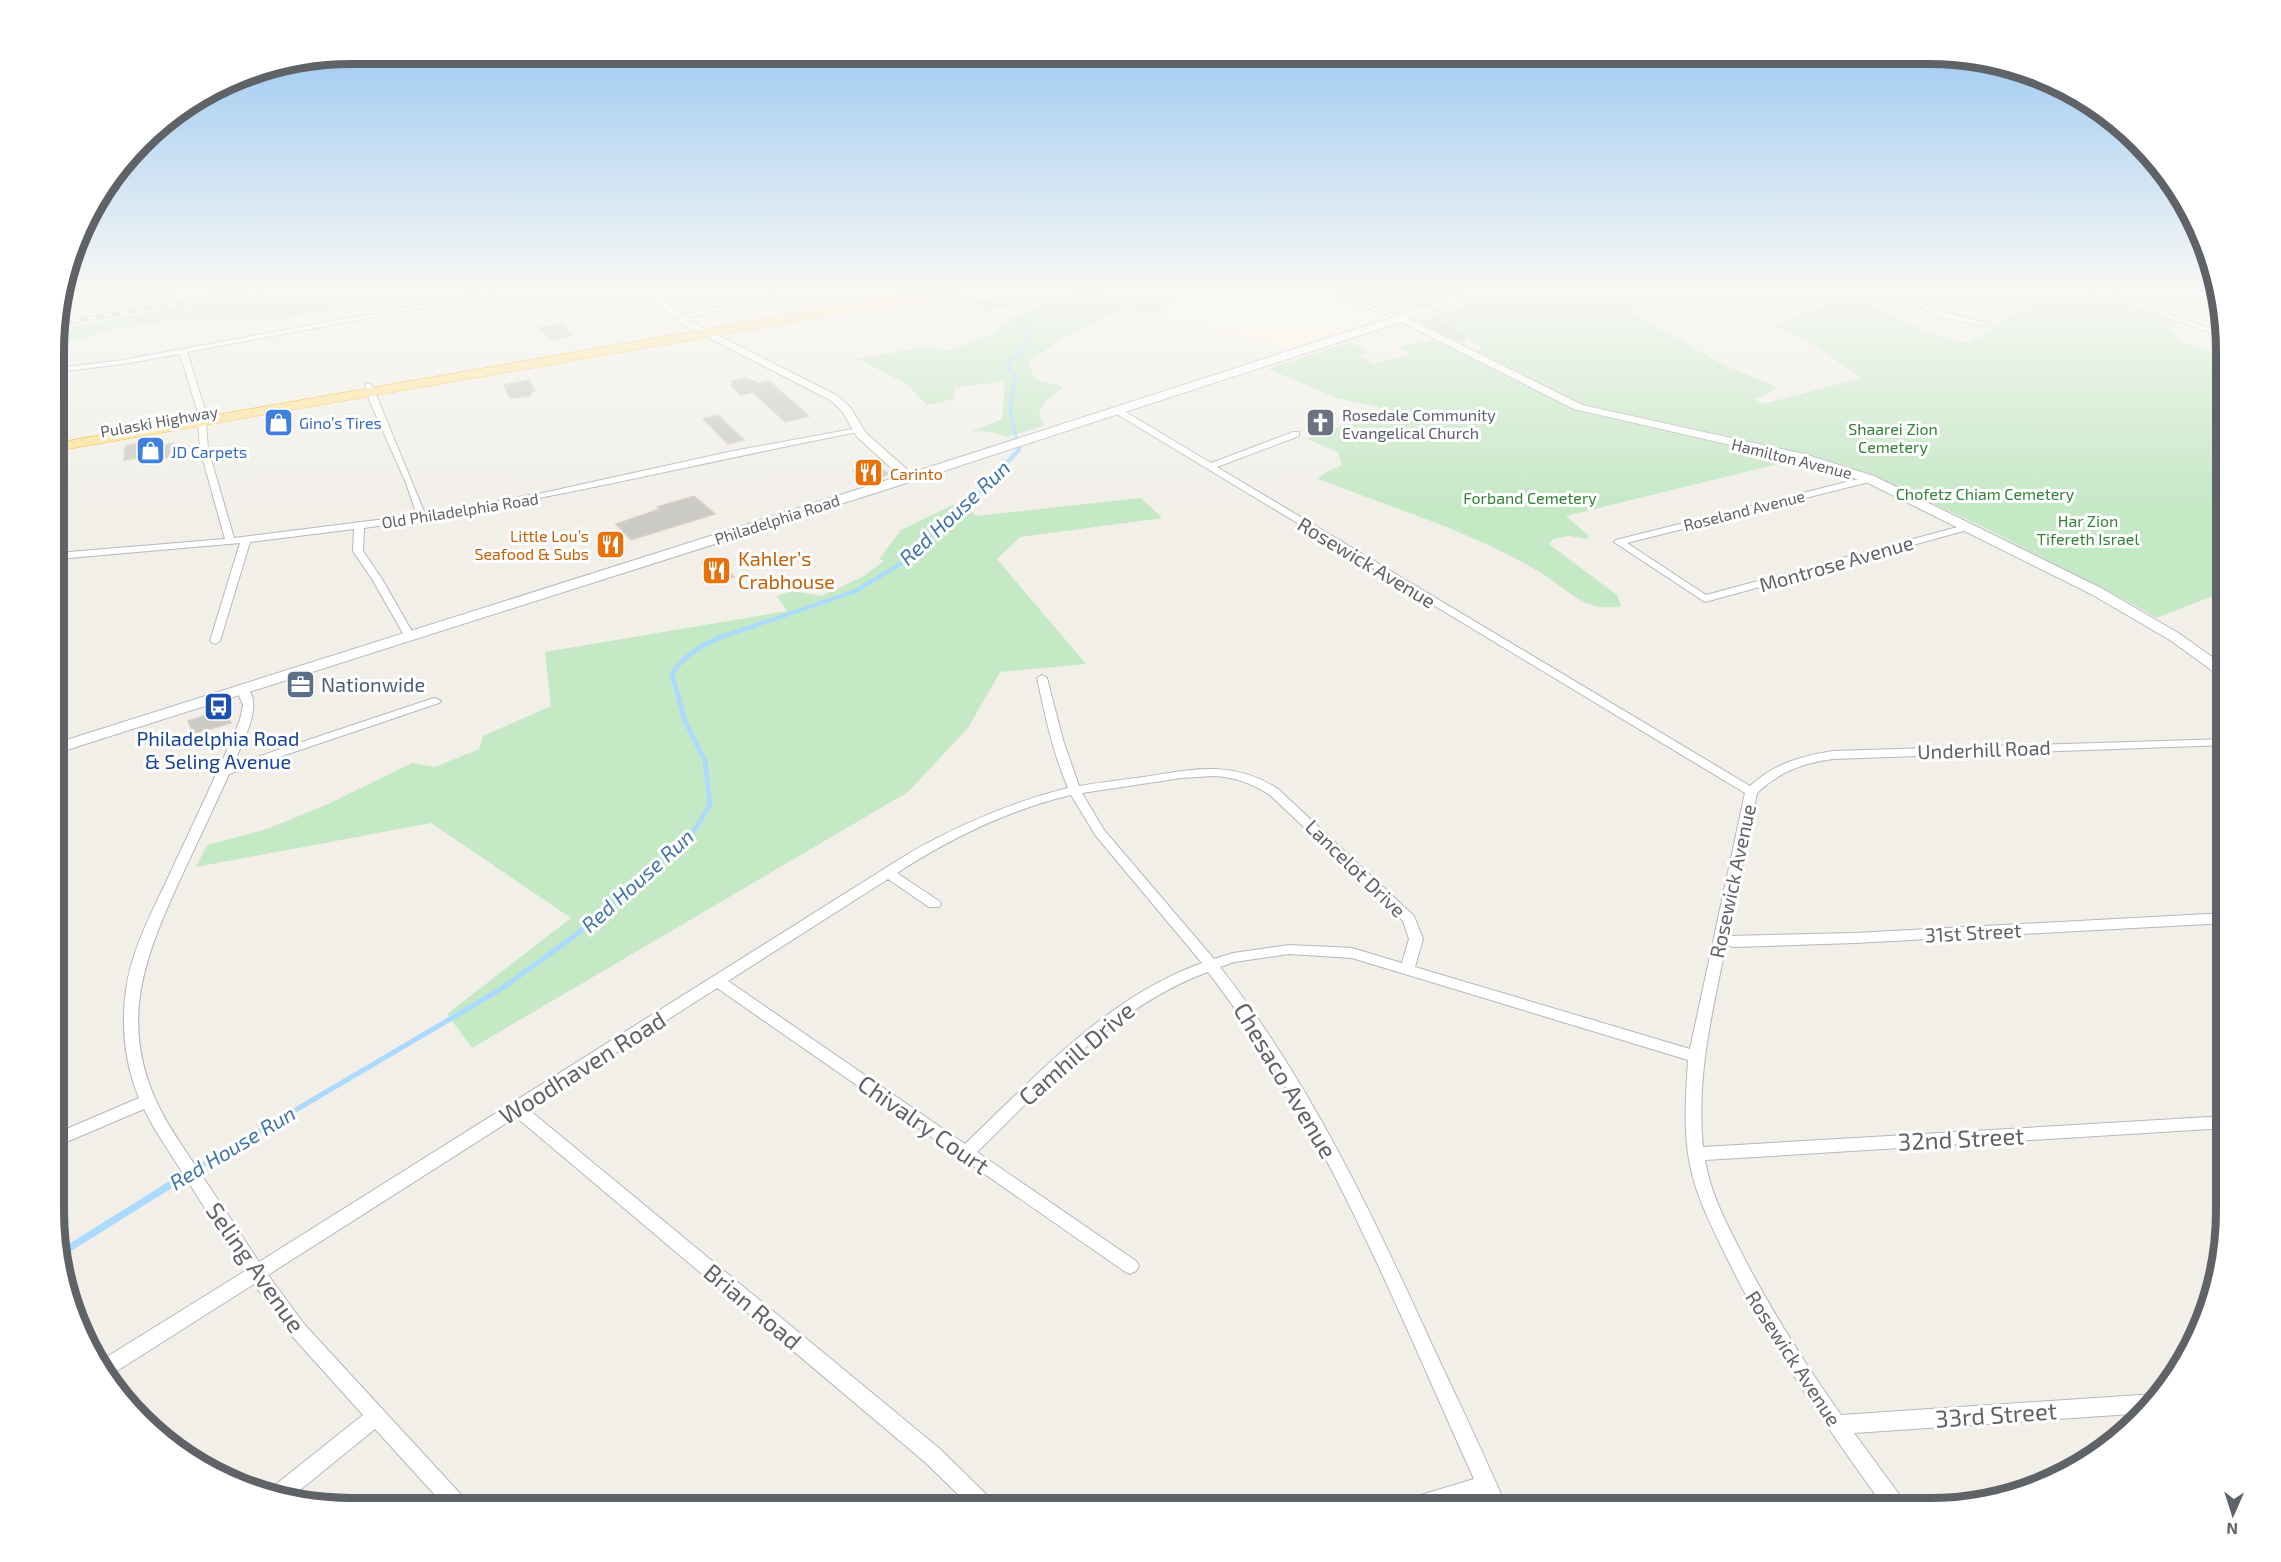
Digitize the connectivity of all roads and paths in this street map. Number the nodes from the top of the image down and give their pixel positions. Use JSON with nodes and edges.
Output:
{"nodes":[{"id":1,"x":134,"y":360,"type":"edge"},
{"id":2,"x":186,"y":360,"type":"edge"},
{"id":3,"x":536,"y":360,"type":"edge"},
{"id":4,"x":759,"y":360,"type":"edge"},
{"id":5,"x":1276,"y":360,"type":"edge"},
{"id":6,"x":1484,"y":360,"type":"edge"},
{"id":7,"x":64,"y":369,"type":"edge"},
{"id":8,"x":369,"y":389,"type":"junction"},
{"id":9,"x":1118,"y":411,"type":"junction"},
{"id":10,"x":202,"y":417,"type":"junction"},
{"id":11,"x":858,"y":430,"type":"junction"},
{"id":12,"x":1296,"y":434,"type":"dead end"},
{"id":13,"x":64,"y":440,"type":"edge"},
{"id":14,"x":1209,"y":467,"type":"junction"},
{"id":15,"x":909,"y":478,"type":"junction"},
{"id":16,"x":1870,"y":479,"type":"junction"},
{"id":17,"x":422,"y":517,"type":"junction"},
{"id":18,"x":359,"y":526,"type":"junction"},
{"id":19,"x":1968,"y":527,"type":"junction"},
{"id":20,"x":246,"y":540,"type":"junction"},
{"id":21,"x":230,"y":541,"type":"junction"},
{"id":22,"x":64,"y":554,"type":"edge"},
{"id":23,"x":1705,"y":599,"type":"joint"},
{"id":24,"x":409,"y":635,"type":"junction"},
{"id":25,"x":215,"y":641,"type":"dead end"},
{"id":26,"x":2216,"y":661,"type":"edge"},
{"id":27,"x":1042,"y":678,"type":"dead end"},
{"id":28,"x":242,"y":689,"type":"junction"},
{"id":29,"x":435,"y":701,"type":"dead end"},
{"id":30,"x":2216,"y":742,"type":"edge"},
{"id":31,"x":64,"y":746,"type":"edge"},
{"id":32,"x":223,"y":772,"type":"junction"},
{"id":33,"x":1074,"y":790,"type":"junction"},
{"id":34,"x":1752,"y":792,"type":"junction"},
{"id":35,"x":888,"y":873,"type":"junction"},
{"id":36,"x":934,"y":904,"type":"dead end"},
{"id":37,"x":2216,"y":919,"type":"edge"},
{"id":38,"x":1720,"y":939,"type":"junction"},
{"id":39,"x":1211,"y":963,"type":"junction"},
{"id":40,"x":1408,"y":968,"type":"junction"},
{"id":41,"x":717,"y":981,"type":"junction"},
{"id":42,"x":1696,"y":1057,"type":"junction"},
{"id":43,"x":147,"y":1101,"type":"junction"},
{"id":44,"x":516,"y":1108,"type":"junction"},
{"id":45,"x":2216,"y":1123,"type":"edge"},
{"id":46,"x":64,"y":1137,"type":"edge"},
{"id":47,"x":966,"y":1153,"type":"junction"},
{"id":48,"x":1696,"y":1154,"type":"junction"},
{"id":49,"x":1130,"y":1266,"type":"dead end"},
{"id":50,"x":256,"y":1273,"type":"junction"},
{"id":51,"x":110,"y":1365,"type":"edge"},
{"id":52,"x":2142,"y":1404,"type":"edge"},
{"id":53,"x":376,"y":1416,"type":"junction"},
{"id":54,"x":1836,"y":1425,"type":"junction"},
{"id":55,"x":1487,"y":1485,"type":"junction"},
{"id":56,"x":285,"y":1490,"type":"edge"},
{"id":57,"x":450,"y":1498,"type":"edge"},
{"id":58,"x":976,"y":1498,"type":"edge"},
{"id":59,"x":1444,"y":1498,"type":"edge"},
{"id":60,"x":1493,"y":1498,"type":"edge"},
{"id":61,"x":1890,"y":1498,"type":"edge"}],
"edges":[{"from":1,"to":7,"type":"street"},
{"from":2,"to":10,"type":"street"},
{"from":3,"to":8,"type":"highway","name":"Pulaski Highway"},
{"from":4,"to":11,"type":"street"},
{"from":5,"to":9,"type":"street","name":"Philadelphia Road"},
{"from":6,"to":16,"type":"street","name":"Hamilton Avenue"},
{"from":8,"to":10,"type":"highway","name":"Pulaski Highway"},
{"from":8,"to":17,"type":"street"},
{"from":9,"to":14,"type":"street","name":"Rosewick Avenue"},
{"from":9,"to":15,"type":"street","name":"Philadelphia Road"},
{"from":10,"to":13,"type":"highway","name":"Pulaski Highway"},
{"from":10,"to":21,"type":"street"},
{"from":11,"to":15,"type":"street"},
{"from":11,"to":17,"type":"street","name":"Old Philadelphia Road"},
{"from":12,"to":14,"type":"street"},
{"from":14,"to":34,"type":"street","name":"Rosewick Avenue"},
{"from":15,"to":24,"type":"street","name":"Philadelphia Road"},
{"from":16,"to":19,"type":"street","name":"Hamilton Avenue"},
{"from":16,"to":23,"type":"street","name":"Roseland Avenue"},
{"from":17,"to":18,"type":"street","name":"Old Philadelphia Road"},
{"from":18,"to":20,"type":"street","name":"Old Philadelphia Road"},
{"from":18,"to":24,"type":"street"},
{"from":19,"to":23,"type":"street","name":"Montrose Avenue"},
{"from":19,"to":26,"type":"street","name":"Hamilton Avenue"},
{"from":20,"to":21,"type":"street","name":"Old Philadelphia Road"},
{"from":20,"to":25,"type":"street"},
{"from":21,"to":22,"type":"street","name":"Old Philadelphia Road"},
{"from":24,"to":28,"type":"street","name":"Philadelphia Road"},
{"from":27,"to":33,"type":"street","name":"Chesaco Avenue"},
{"from":28,"to":31,"type":"street","name":"Philadelphia Road"},
{"from":28,"to":32,"type":"street","name":"Seling Avenue"},
{"from":29,"to":32,"type":"street"},
{"from":30,"to":34,"type":"street","name":"Underhill Road"},
{"from":32,"to":43,"type":"street","name":"Seling Avenue"},
{"from":33,"to":35,"type":"street","name":"Woodhaven Road"},
{"from":33,"to":39,"type":"street","name":"Chesaco Avenue"},
{"from":33,"to":40,"type":"street","name":"Lancelot Drive"},
{"from":34,"to":38,"type":"street","name":"Rosewick Avenue"},
{"from":35,"to":36,"type":"street"},
{"from":35,"to":41,"type":"street","name":"Woodhaven Road"},
{"from":37,"to":38,"type":"street","name":"31st Street"},
{"from":38,"to":42,"type":"street","name":"Rosewick Avenue"},
{"from":39,"to":40,"type":"street","name":"Camhill Drive"},
{"from":39,"to":47,"type":"street","name":"Camhill Drive"},
{"from":39,"to":55,"type":"street","name":"Chesaco Avenue"},
{"from":40,"to":42,"type":"street"},
{"from":41,"to":44,"type":"street","name":"Woodhaven Road"},
{"from":41,"to":47,"type":"street","name":"Chivalry Court"},
{"from":42,"to":48,"type":"street","name":"Rosewick Avenue"},
{"from":43,"to":46,"type":"street"},
{"from":43,"to":50,"type":"street","name":"Seling Avenue"},
{"from":44,"to":50,"type":"street","name":"Woodhaven Road"},
{"from":44,"to":58,"type":"street","name":"Brian Road"},
{"from":45,"to":48,"type":"street","name":"32nd Street"},
{"from":47,"to":49,"type":"street","name":"Chivalry Court"},
{"from":48,"to":54,"type":"street","name":"Rosewick Avenue"},
{"from":50,"to":51,"type":"street","name":"Woodhaven Road"},
{"from":50,"to":53,"type":"street","name":"Seling Avenue"},
{"from":52,"to":54,"type":"street","name":"33rd Street"},
{"from":53,"to":56,"type":"street"},
{"from":53,"to":57,"type":"street","name":"Seling Avenue"},
{"from":54,"to":61,"type":"street","name":"Rosewick Avenue"},
{"from":55,"to":59,"type":"street"},
{"from":55,"to":60,"type":"street","name":"Chesaco Avenue"}]}
